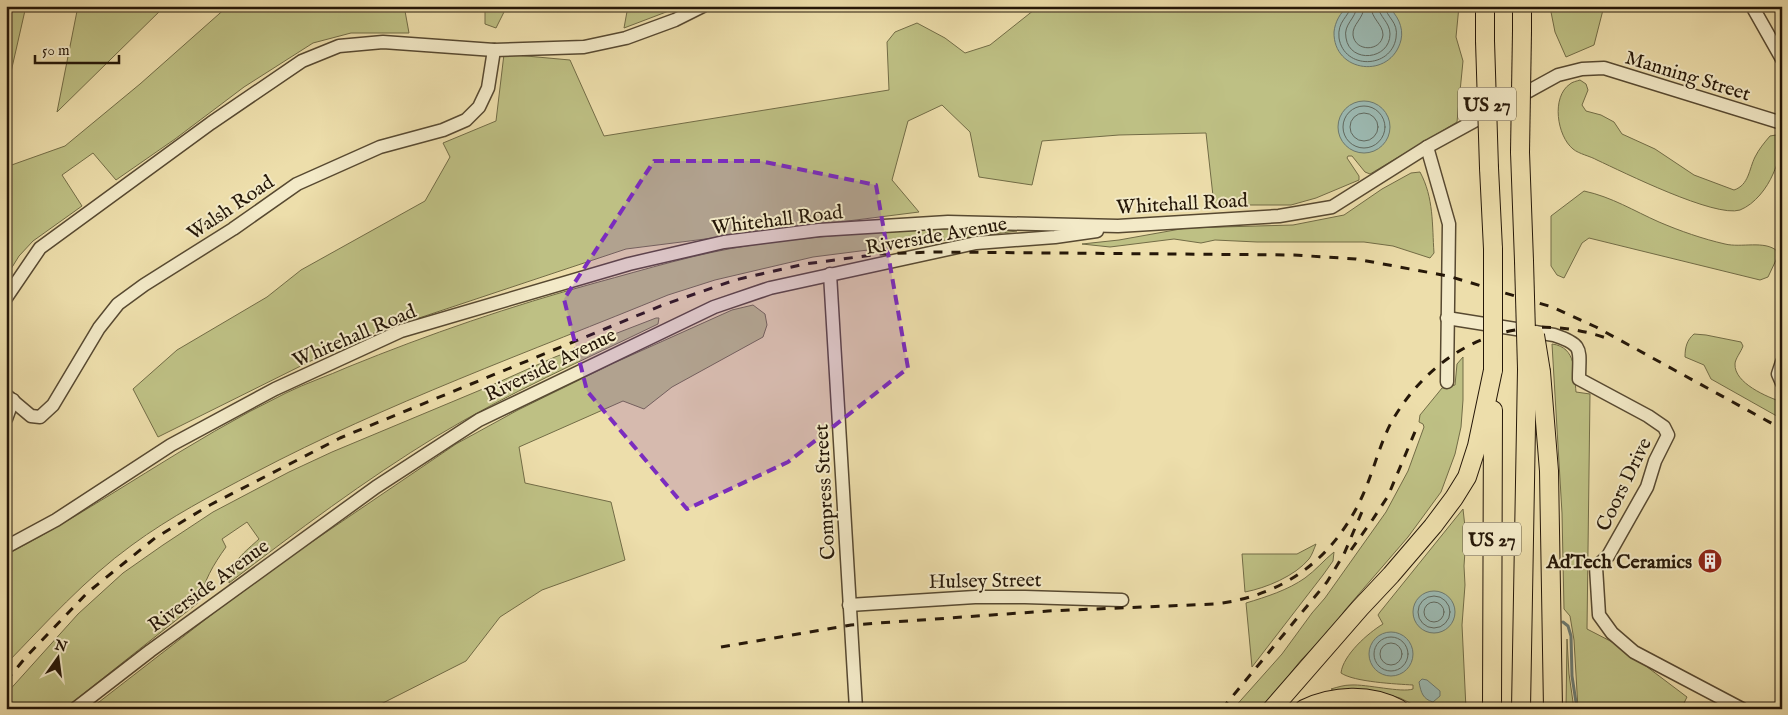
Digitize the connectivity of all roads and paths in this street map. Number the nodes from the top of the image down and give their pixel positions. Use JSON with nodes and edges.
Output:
{"nodes":[{"id":1,"x":703,"y":6,"type":"edge"},
{"id":2,"x":1485,"y":6,"type":"edge"},
{"id":3,"x":1522,"y":6,"type":"edge"},
{"id":4,"x":1752,"y":6,"type":"edge"},
{"id":5,"x":494,"y":50,"type":"junction"},
{"id":6,"x":1782,"y":59,"type":"edge"},
{"id":7,"x":1582,"y":69,"type":"joint"},
{"id":8,"x":1782,"y":123,"type":"edge"},
{"id":9,"x":1427,"y":147,"type":"junction"},
{"id":10,"x":1118,"y":226,"type":"junction"},
{"id":11,"x":830,"y":274,"type":"junction"},
{"id":12,"x":6,"y":298,"type":"edge"},
{"id":13,"x":1447,"y":318,"type":"junction"},
{"id":14,"x":1782,"y":362,"type":"edge"},
{"id":15,"x":1493,"y":370,"type":"junction"},
{"id":16,"x":1534,"y":370,"type":"junction"},
{"id":17,"x":1447,"y":382,"type":"dead end"},
{"id":18,"x":1782,"y":383,"type":"edge"},
{"id":19,"x":10,"y":398,"type":"edge"},
{"id":20,"x":6,"y":419,"type":"edge"},
{"id":21,"x":6,"y":546,"type":"edge"},
{"id":22,"x":1122,"y":600,"type":"dead end"},
{"id":23,"x":849,"y":604,"type":"junction"},
{"id":24,"x":75,"y":709,"type":"edge"},
{"id":25,"x":856,"y":709,"type":"edge"},
{"id":26,"x":1272,"y":709,"type":"edge"},
{"id":27,"x":1304,"y":709,"type":"edge"},
{"id":28,"x":1400,"y":709,"type":"edge"},
{"id":29,"x":1492,"y":709,"type":"edge"},
{"id":30,"x":1521,"y":709,"type":"edge"},
{"id":31,"x":1553,"y":709,"type":"edge"},
{"id":32,"x":1742,"y":709,"type":"edge"}],
"edges":[{"from":1,"to":5,"type":"street"},
{"from":2,"to":15,"type":"highway","number":"US 27","bridge":true},
{"from":3,"to":16,"type":"highway","number":"US 27","bridge":true},
{"from":4,"to":6,"type":"street"},
{"from":5,"to":12,"type":"street"},
{"from":5,"to":19,"type":"street","name":"Walsh Road"},
{"from":7,"to":8,"type":"street","name":"Manning Street"},
{"from":7,"to":9,"type":"street","name":"Whitehall Road"},
{"from":9,"to":10,"type":"street","name":"Whitehall Road"},
{"from":9,"to":13,"type":"street"},
{"from":10,"to":11,"type":"street","name":"Riverside Avenue"},
{"from":10,"to":21,"type":"street","name":"Whitehall Road"},
{"from":11,"to":23,"type":"street","name":"Compress Street"},
{"from":11,"to":24,"type":"street","name":"Riverside Avenue"},
{"from":13,"to":17,"type":"street"},
{"from":13,"to":32,"type":"street","name":"Coors Drive"},
{"from":14,"to":18,"type":"street"},
{"from":15,"to":26,"type":"highway"},
{"from":15,"to":29,"type":"highway","number":"US 27"},
{"from":16,"to":30,"type":"highway","number":"US 27"},
{"from":16,"to":31,"type":"highway"},
{"from":19,"to":20,"type":"street"},
{"from":22,"to":23,"type":"street","name":"Hulsey Street"},
{"from":23,"to":25,"type":"street","name":"Compress Street"},
{"from":27,"to":28,"type":"highway"}]}
